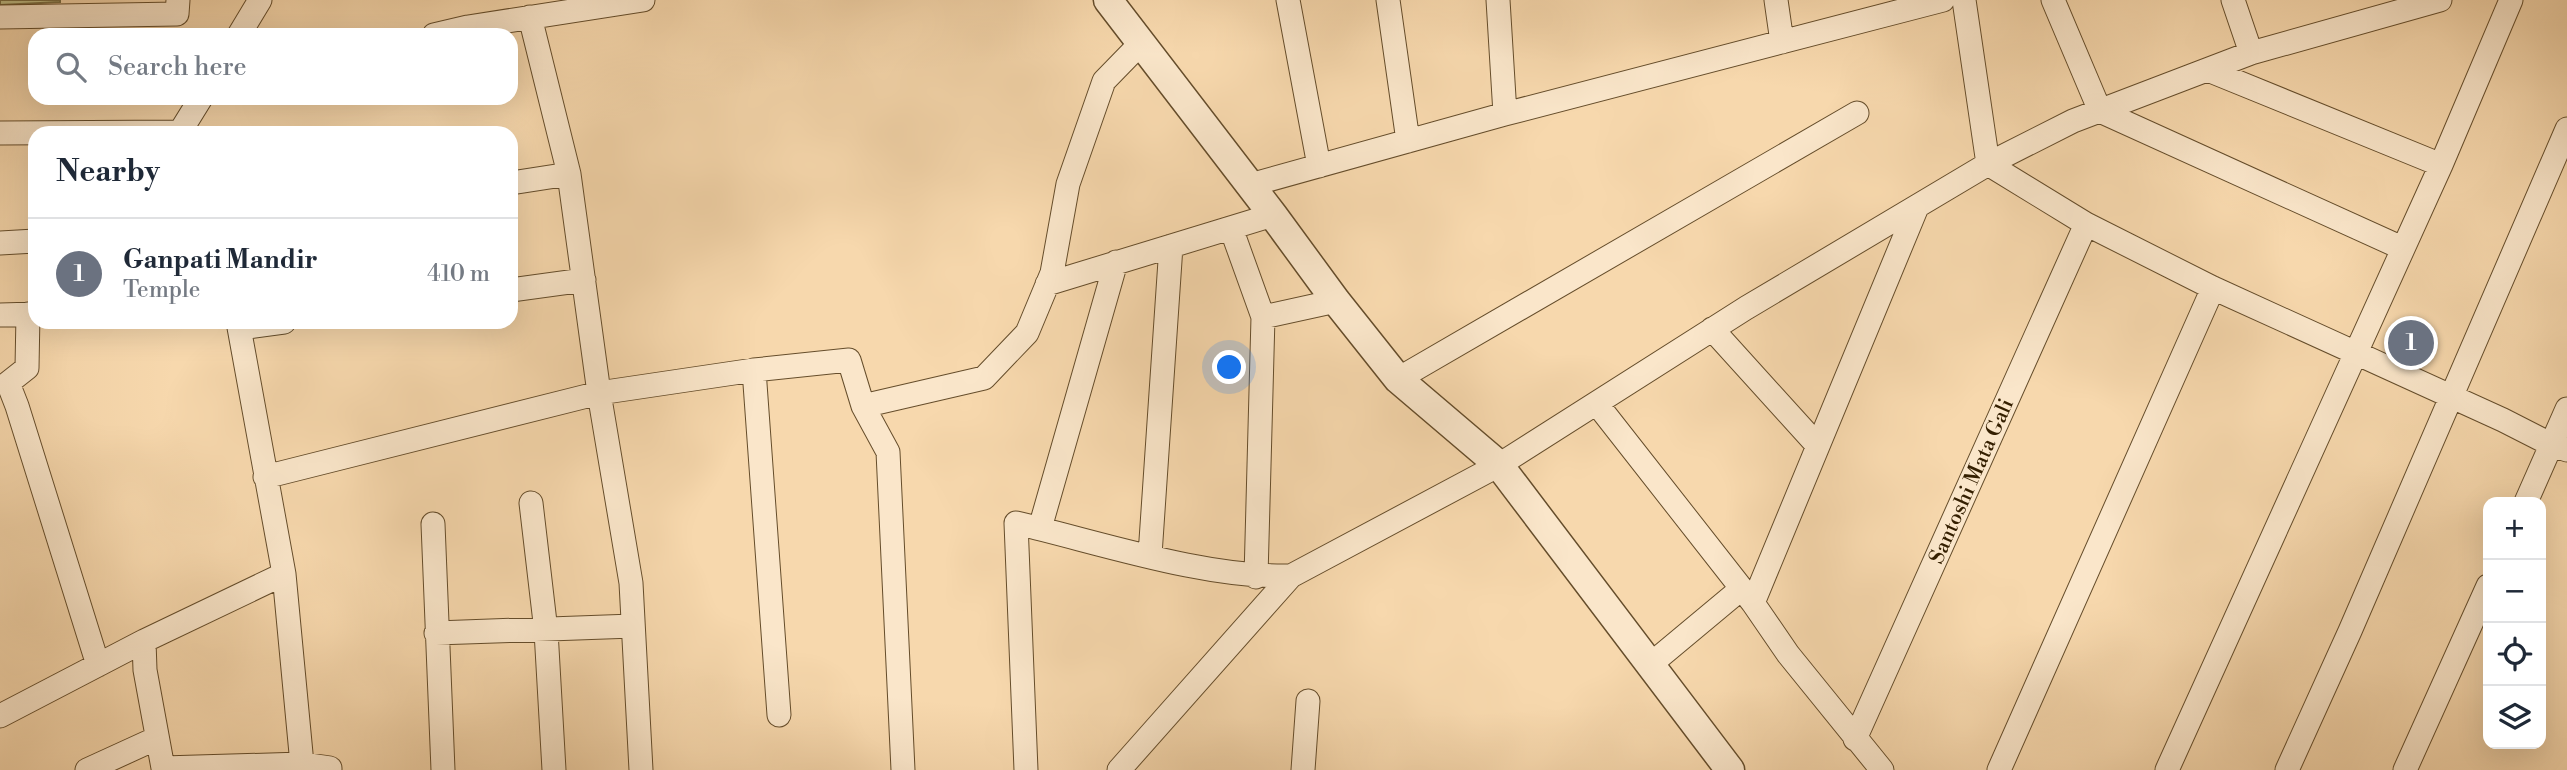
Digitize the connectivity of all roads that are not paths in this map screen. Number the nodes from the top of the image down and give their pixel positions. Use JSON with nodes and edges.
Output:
{"nodes":[{"id":1,"x":178,"y":0,"type":"edge"},
{"id":2,"x":260,"y":0,"type":"edge"},
{"id":3,"x":643,"y":0,"type":"edge"},
{"id":4,"x":1108,"y":0,"type":"edge"},
{"id":5,"x":1288,"y":0,"type":"edge"},
{"id":6,"x":1388,"y":0,"type":"edge"},
{"id":7,"x":1498,"y":0,"type":"edge"},
{"id":8,"x":1776,"y":0,"type":"edge"},
{"id":9,"x":1943,"y":0,"type":"edge"},
{"id":10,"x":1964,"y":0,"type":"edge"},
{"id":11,"x":2053,"y":0,"type":"edge"},
{"id":12,"x":2234,"y":0,"type":"edge"},
{"id":13,"x":2440,"y":0,"type":"edge"},
{"id":14,"x":2511,"y":0,"type":"edge"},
{"id":15,"x":69,"y":7,"type":"edge"},
{"id":16,"x":0,"y":17,"type":"edge"},
{"id":17,"x":530,"y":17,"type":"junction"},
{"id":18,"x":243,"y":28,"type":"edge"},
{"id":19,"x":471,"y":28,"type":"edge"},
{"id":20,"x":1142,"y":42,"type":"junction"},
{"id":21,"x":1782,"y":42,"type":"junction"},
{"id":22,"x":2251,"y":52,"type":"junction"},
{"id":23,"x":2208,"y":70,"type":"junction"},
{"id":24,"x":197,"y":105,"type":"edge"},
{"id":25,"x":2100,"y":111,"type":"junction"},
{"id":26,"x":1857,"y":113,"type":"dead end"},
{"id":27,"x":1505,"y":114,"type":"junction"},
{"id":28,"x":184,"y":126,"type":"edge"},
{"id":29,"x":2567,"y":128,"type":"edge"},
{"id":30,"x":0,"y":133,"type":"edge"},
{"id":31,"x":28,"y":133,"type":"edge"},
{"id":32,"x":1408,"y":141,"type":"junction"},
{"id":33,"x":1989,"y":164,"type":"junction"},
{"id":34,"x":2441,"y":164,"type":"junction"},
{"id":35,"x":1319,"y":166,"type":"junction"},
{"id":36,"x":569,"y":174,"type":"junction"},
{"id":37,"x":518,"y":182,"type":"edge"},
{"id":38,"x":1250,"y":185,"type":"junction"},
{"id":39,"x":1917,"y":207,"type":"junction"},
{"id":40,"x":1273,"y":215,"type":"junction"},
{"id":41,"x":2086,"y":224,"type":"junction"},
{"id":42,"x":1231,"y":228,"type":"junction"},
{"id":43,"x":28,"y":241,"type":"edge"},
{"id":44,"x":0,"y":243,"type":"edge"},
{"id":45,"x":1171,"y":246,"type":"junction"},
{"id":46,"x":2402,"y":248,"type":"junction"},
{"id":47,"x":1116,"y":262,"type":"junction"},
{"id":48,"x":584,"y":280,"type":"junction"},
{"id":49,"x":1047,"y":284,"type":"junction"},
{"id":50,"x":2213,"y":288,"type":"junction"},
{"id":51,"x":518,"y":289,"type":"edge"},
{"id":52,"x":1336,"y":301,"type":"junction"},
{"id":53,"x":28,"y":314,"type":"edge"},
{"id":54,"x":0,"y":315,"type":"edge"},
{"id":55,"x":1263,"y":317,"type":"junction"},
{"id":56,"x":30,"y":329,"type":"edge"},
{"id":57,"x":240,"y":329,"type":"edge"},
{"id":58,"x":1712,"y":329,"type":"junction"},
{"id":59,"x":2355,"y":353,"type":"junction"},
{"id":60,"x":754,"y":370,"type":"junction"},
{"id":61,"x":1398,"y":379,"type":"junction"},
{"id":62,"x":599,"y":393,"type":"junction"},
{"id":63,"x":2452,"y":397,"type":"junction"},
{"id":64,"x":1597,"y":404,"type":"junction"},
{"id":65,"x":863,"y":406,"type":"junction"},
{"id":66,"x":2567,"y":409,"type":"edge"},
{"id":67,"x":1818,"y":446,"type":"junction"},
{"id":68,"x":2559,"y":447,"type":"edge"},
{"id":69,"x":1499,"y":465,"type":"junction"},
{"id":70,"x":265,"y":477,"type":"junction"},
{"id":71,"x":2529,"y":497,"type":"edge"},
{"id":72,"x":531,"y":503,"type":"dead end"},
{"id":73,"x":433,"y":524,"type":"dead end"},
{"id":74,"x":1040,"y":528,"type":"junction"},
{"id":75,"x":1150,"y":555,"type":"junction"},
{"id":76,"x":284,"y":574,"type":"junction"},
{"id":77,"x":1291,"y":576,"type":"junction"},
{"id":78,"x":1256,"y":577,"type":"junction"},
{"id":79,"x":1747,"y":596,"type":"junction"},
{"id":80,"x":2483,"y":597,"type":"edge"},
{"id":81,"x":633,"y":626,"type":"junction"},
{"id":82,"x":547,"y":631,"type":"junction"},
{"id":83,"x":436,"y":633,"type":"junction"},
{"id":84,"x":144,"y":641,"type":"junction"},
{"id":85,"x":1651,"y":664,"type":"junction"},
{"id":86,"x":98,"y":665,"type":"junction"},
{"id":87,"x":1308,"y":701,"type":"dead end"},
{"id":88,"x":779,"y":715,"type":"dead end"},
{"id":89,"x":0,"y":716,"type":"edge"},
{"id":90,"x":157,"y":738,"type":"junction"},
{"id":91,"x":1855,"y":739,"type":"junction"},
{"id":92,"x":302,"y":764,"type":"junction"},
{"id":93,"x":161,"y":769,"type":"edge"},
{"id":94,"x":87,"y":770,"type":"edge"},
{"id":95,"x":330,"y":770,"type":"edge"},
{"id":96,"x":443,"y":770,"type":"edge"},
{"id":97,"x":554,"y":770,"type":"edge"},
{"id":98,"x":641,"y":770,"type":"edge"},
{"id":99,"x":903,"y":770,"type":"edge"},
{"id":100,"x":1026,"y":770,"type":"edge"},
{"id":101,"x":1119,"y":770,"type":"edge"},
{"id":102,"x":1303,"y":770,"type":"edge"},
{"id":103,"x":1730,"y":770,"type":"edge"},
{"id":104,"x":1882,"y":770,"type":"edge"},
{"id":105,"x":1999,"y":770,"type":"edge"},
{"id":106,"x":2167,"y":770,"type":"edge"},
{"id":107,"x":2287,"y":770,"type":"edge"},
{"id":108,"x":2405,"y":770,"type":"edge"}],
"edges":[{"from":1,"to":15,"type":"street"},
{"from":2,"to":18,"type":"street"},
{"from":3,"to":17,"type":"street"},
{"from":4,"to":20,"type":"street"},
{"from":5,"to":35,"type":"street"},
{"from":6,"to":32,"type":"street"},
{"from":7,"to":27,"type":"street"},
{"from":8,"to":21,"type":"street"},
{"from":9,"to":21,"type":"street"},
{"from":10,"to":33,"type":"street"},
{"from":11,"to":25,"type":"street"},
{"from":12,"to":22,"type":"street"},
{"from":13,"to":22,"type":"street"},
{"from":14,"to":34,"type":"street"},
{"from":15,"to":16,"type":"street"},
{"from":17,"to":19,"type":"street"},
{"from":17,"to":36,"type":"street"},
{"from":20,"to":38,"type":"street"},
{"from":20,"to":49,"type":"street"},
{"from":21,"to":27,"type":"street"},
{"from":22,"to":23,"type":"street"},
{"from":23,"to":25,"type":"street"},
{"from":23,"to":34,"type":"street"},
{"from":24,"to":28,"type":"street"},
{"from":25,"to":33,"type":"street"},
{"from":25,"to":46,"type":"street"},
{"from":26,"to":61,"type":"street"},
{"from":27,"to":32,"type":"street"},
{"from":29,"to":63,"type":"street"},
{"from":30,"to":31,"type":"street"},
{"from":32,"to":35,"type":"street"},
{"from":33,"to":39,"type":"street"},
{"from":33,"to":41,"type":"street"},
{"from":34,"to":46,"type":"street"},
{"from":35,"to":38,"type":"street"},
{"from":36,"to":37,"type":"street"},
{"from":36,"to":48,"type":"street"},
{"from":38,"to":40,"type":"street"},
{"from":39,"to":58,"type":"street"},
{"from":39,"to":67,"type":"street"},
{"from":40,"to":42,"type":"street"},
{"from":40,"to":52,"type":"street"},
{"from":41,"to":50,"type":"street"},
{"from":41,"to":91,"type":"street","name":"Santoshi Mata Gali"},
{"from":42,"to":45,"type":"street"},
{"from":42,"to":55,"type":"street"},
{"from":43,"to":44,"type":"street"},
{"from":45,"to":47,"type":"street"},
{"from":45,"to":75,"type":"street"},
{"from":46,"to":59,"type":"street"},
{"from":47,"to":49,"type":"street"},
{"from":47,"to":74,"type":"street"},
{"from":48,"to":51,"type":"street"},
{"from":48,"to":62,"type":"street"},
{"from":49,"to":65,"type":"street"},
{"from":50,"to":59,"type":"street"},
{"from":50,"to":105,"type":"street"},
{"from":52,"to":55,"type":"street"},
{"from":52,"to":61,"type":"street"},
{"from":53,"to":54,"type":"street"},
{"from":55,"to":78,"type":"street"},
{"from":56,"to":86,"type":"street"},
{"from":57,"to":70,"type":"street"},
{"from":58,"to":64,"type":"street"},
{"from":58,"to":67,"type":"street"},
{"from":59,"to":63,"type":"street"},
{"from":59,"to":106,"type":"street"},
{"from":60,"to":62,"type":"street"},
{"from":60,"to":65,"type":"street"},
{"from":60,"to":88,"type":"street"},
{"from":61,"to":69,"type":"street"},
{"from":62,"to":70,"type":"street"},
{"from":62,"to":81,"type":"street"},
{"from":63,"to":68,"type":"street"},
{"from":63,"to":107,"type":"street"},
{"from":64,"to":69,"type":"street"},
{"from":64,"to":79,"type":"street"},
{"from":65,"to":99,"type":"street"},
{"from":66,"to":68,"type":"street"},
{"from":67,"to":79,"type":"street"},
{"from":68,"to":71,"type":"street"},
{"from":69,"to":77,"type":"street"},
{"from":69,"to":85,"type":"street"},
{"from":70,"to":76,"type":"street"},
{"from":72,"to":82,"type":"street"},
{"from":73,"to":83,"type":"street"},
{"from":74,"to":75,"type":"street"},
{"from":74,"to":100,"type":"street"},
{"from":75,"to":78,"type":"street"},
{"from":76,"to":84,"type":"street"},
{"from":76,"to":92,"type":"street"},
{"from":77,"to":78,"type":"street"},
{"from":77,"to":101,"type":"street"},
{"from":79,"to":85,"type":"street"},
{"from":79,"to":91,"type":"street"},
{"from":80,"to":108,"type":"street"},
{"from":81,"to":82,"type":"street"},
{"from":81,"to":98,"type":"street"},
{"from":82,"to":83,"type":"street"},
{"from":82,"to":97,"type":"street"},
{"from":83,"to":96,"type":"street"},
{"from":84,"to":86,"type":"street"},
{"from":84,"to":90,"type":"street"},
{"from":85,"to":103,"type":"street"},
{"from":86,"to":89,"type":"street"},
{"from":87,"to":102,"type":"street"},
{"from":90,"to":93,"type":"street"},
{"from":90,"to":94,"type":"street"},
{"from":91,"to":104,"type":"street"},
{"from":92,"to":93,"type":"street"},
{"from":92,"to":95,"type":"street"}]}
